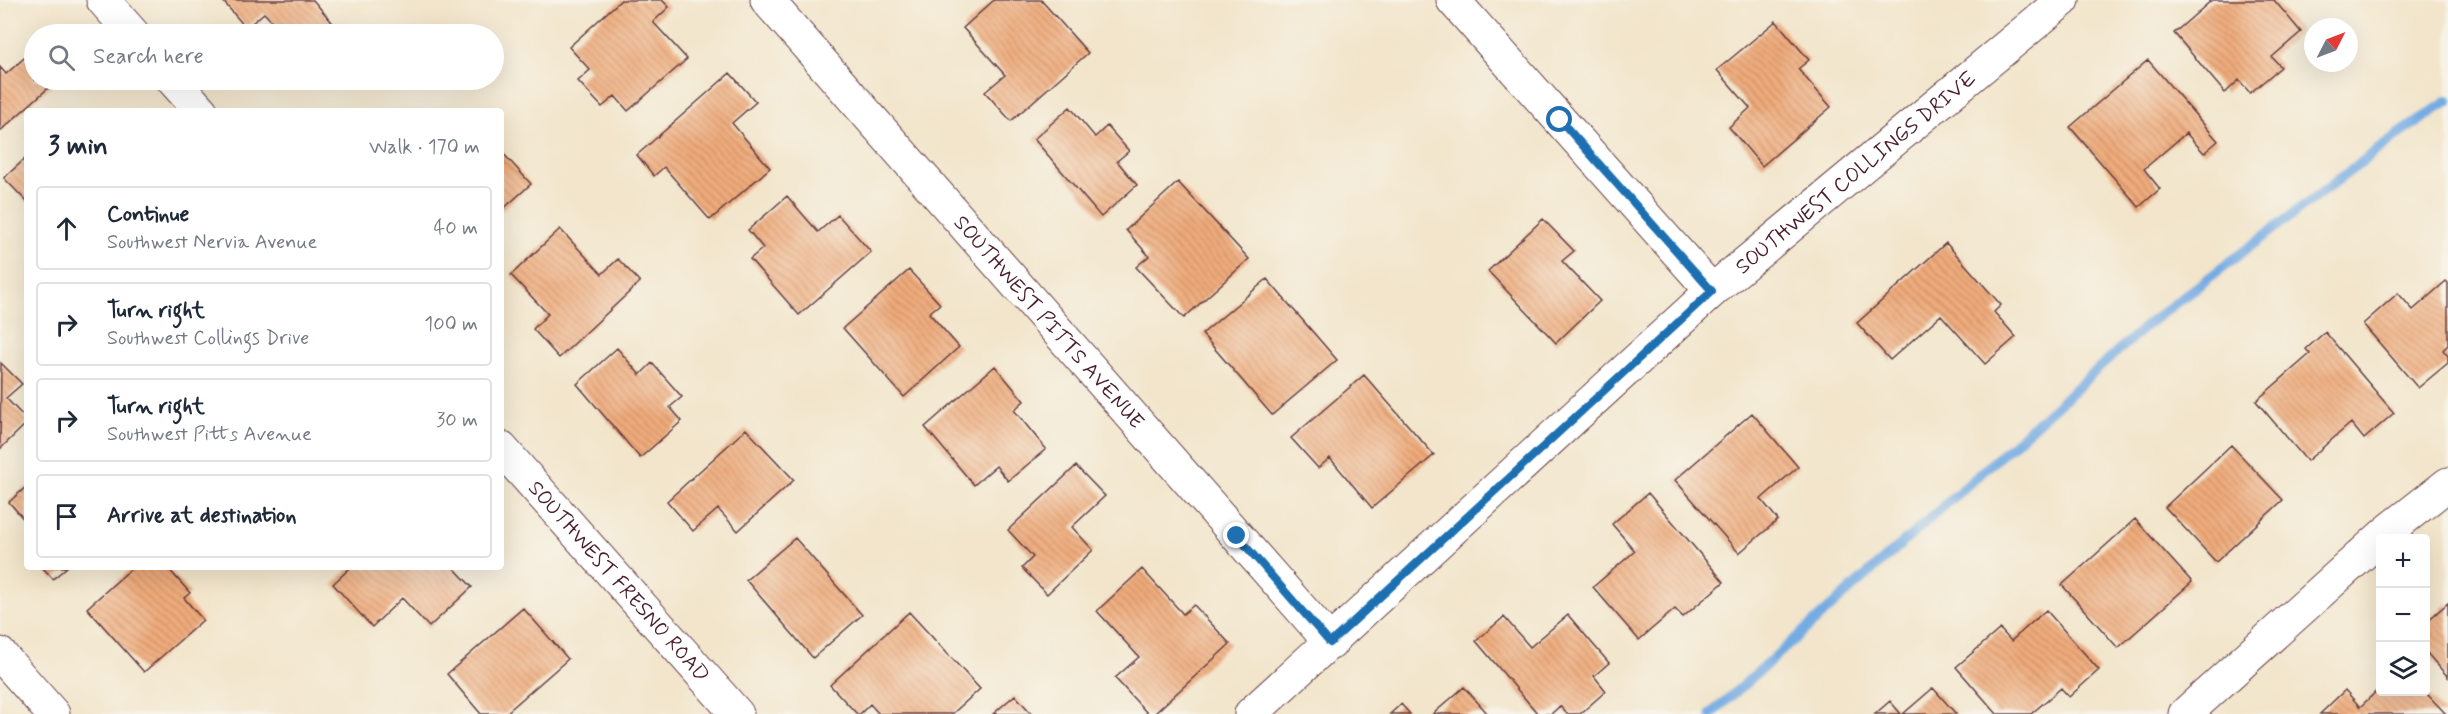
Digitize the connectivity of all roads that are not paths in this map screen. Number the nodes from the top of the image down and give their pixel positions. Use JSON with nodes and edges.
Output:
{"nodes":[{"id":1,"x":103,"y":0,"type":"edge"},
{"id":2,"x":766,"y":0,"type":"edge"},
{"id":3,"x":1453,"y":0,"type":"edge"},
{"id":4,"x":2063,"y":0,"type":"edge"},
{"id":5,"x":125,"y":24,"type":"edge"},
{"id":6,"x":182,"y":90,"type":"edge"},
{"id":7,"x":198,"y":108,"type":"edge"},
{"id":8,"x":1712,"y":291,"type":"junction"},
{"id":9,"x":504,"y":451,"type":"edge"},
{"id":10,"x":2448,"y":484,"type":"edge"},
{"id":11,"x":1330,"y":643,"type":"junction"},
{"id":12,"x":0,"y":654,"type":"edge"},
{"id":13,"x":53,"y":714,"type":"edge"},
{"id":14,"x":738,"y":714,"type":"edge"},
{"id":15,"x":1251,"y":714,"type":"edge"},
{"id":16,"x":2185,"y":714,"type":"edge"}],
"edges":[{"from":1,"to":5,"type":"street"},
{"from":2,"to":11,"type":"street","name":"SOUTHWEST PITTS AVENUE"},
{"from":3,"to":8,"type":"street"},
{"from":4,"to":8,"type":"street","name":"SOUTHWEST COLLINGS DRIVE"},
{"from":6,"to":7,"type":"street"},
{"from":8,"to":11,"type":"street","name":"SOUTHWEST COLLINGS DRIVE"},
{"from":9,"to":14,"type":"street","name":"SOUTHWEST FRESNO ROAD"},
{"from":10,"to":16,"type":"street"},
{"from":11,"to":15,"type":"street","name":"SOUTHWEST COLLINGS DRIVE"},
{"from":12,"to":13,"type":"street"}]}
